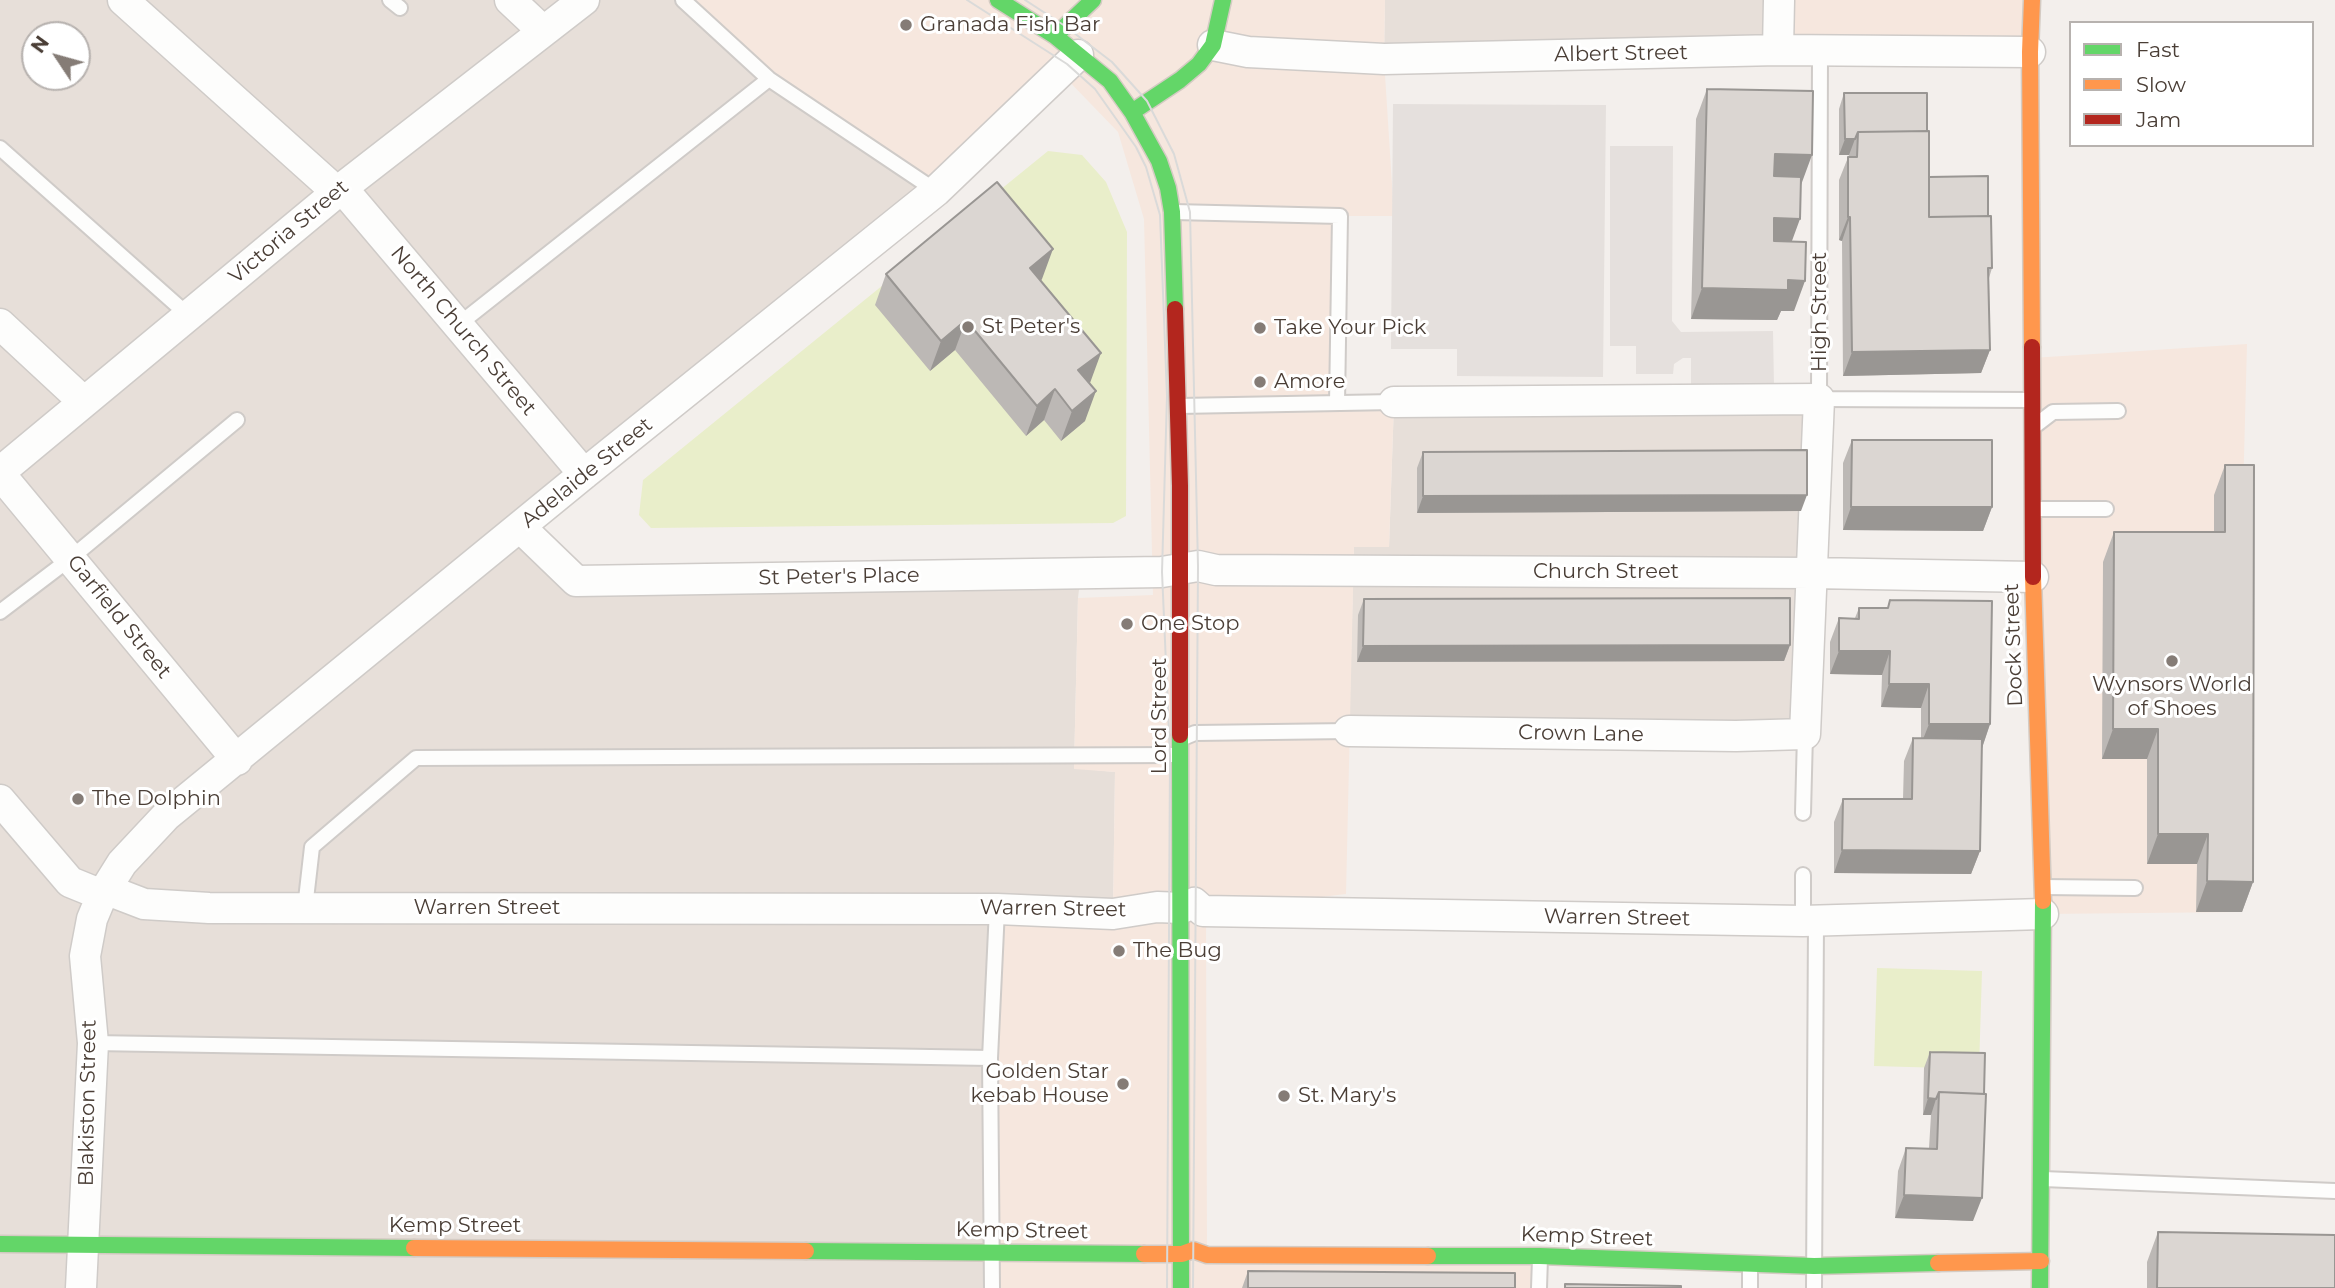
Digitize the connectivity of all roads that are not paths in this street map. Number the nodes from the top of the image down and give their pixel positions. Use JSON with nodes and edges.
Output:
{"nodes":[{"id":1,"x":123,"y":0,"type":"edge"},
{"id":2,"x":510,"y":0,"type":"edge"},
{"id":3,"x":584,"y":0,"type":"edge"},
{"id":4,"x":683,"y":0,"type":"edge"},
{"id":5,"x":998,"y":0,"type":"edge"},
{"id":6,"x":1093,"y":0,"type":"edge"},
{"id":7,"x":1223,"y":0,"type":"edge"},
{"id":8,"x":1779,"y":0,"type":"edge"},
{"id":9,"x":2032,"y":0,"type":"edge"},
{"id":10,"x":1203,"y":9,"type":"dead end"},
{"id":11,"x":543,"y":31,"type":"junction"},
{"id":12,"x":1055,"y":36,"type":"junction"},
{"id":13,"x":1213,"y":45,"type":"junction"},
{"id":14,"x":1778,"y":50,"type":"junction"},
{"id":15,"x":1820,"y":50,"type":"junction"},
{"id":16,"x":2030,"y":52,"type":"junction"},
{"id":17,"x":1078,"y":55,"type":"junction"},
{"id":18,"x":769,"y":79,"type":"junction"},
{"id":19,"x":1132,"y":112,"type":"junction"},
{"id":20,"x":0,"y":148,"type":"edge"},
{"id":21,"x":340,"y":190,"type":"junction"},
{"id":22,"x":936,"y":191,"type":"junction"},
{"id":23,"x":1172,"y":212,"type":"junction"},
{"id":24,"x":188,"y":315,"type":"junction"},
{"id":25,"x":0,"y":324,"type":"edge"},
{"id":26,"x":458,"y":325,"type":"junction"},
{"id":27,"x":1819,"y":398,"type":"junction"},
{"id":28,"x":2032,"y":400,"type":"junction"},
{"id":29,"x":84,"y":402,"type":"junction"},
{"id":30,"x":1394,"y":402,"type":"joint"},
{"id":31,"x":1337,"y":403,"type":"junction"},
{"id":32,"x":1177,"y":406,"type":"junction"},
{"id":33,"x":2118,"y":411,"type":"dead end"},
{"id":34,"x":237,"y":420,"type":"dead end"},
{"id":35,"x":2032,"y":428,"type":"junction"},
{"id":36,"x":0,"y":473,"type":"edge"},
{"id":37,"x":584,"y":474,"type":"junction"},
{"id":38,"x":2033,"y":509,"type":"junction"},
{"id":39,"x":2106,"y":509,"type":"dead end"},
{"id":40,"x":520,"y":527,"type":"junction"},
{"id":41,"x":71,"y":558,"type":"junction"},
{"id":42,"x":1180,"y":570,"type":"junction"},
{"id":43,"x":1813,"y":573,"type":"junction"},
{"id":44,"x":2034,"y":577,"type":"junction"},
{"id":45,"x":0,"y":612,"type":"edge"},
{"id":46,"x":1349,"y":731,"type":"joint"},
{"id":47,"x":1805,"y":734,"type":"junction"},
{"id":48,"x":1186,"y":742,"type":"junction"},
{"id":49,"x":237,"y":760,"type":"junction"},
{"id":50,"x":0,"y":800,"type":"edge"},
{"id":51,"x":1803,"y":813,"type":"dead end"},
{"id":52,"x":1803,"y":875,"type":"dead end"},
{"id":53,"x":2135,"y":888,"type":"dead end"},
{"id":54,"x":104,"y":892,"type":"junction"},
{"id":55,"x":2042,"y":901,"type":"junction"},
{"id":56,"x":305,"y":908,"type":"junction"},
{"id":57,"x":1182,"y":908,"type":"junction"},
{"id":58,"x":998,"y":909,"type":"junction"},
{"id":59,"x":1809,"y":921,"type":"junction"},
{"id":60,"x":93,"y":1043,"type":"junction"},
{"id":61,"x":990,"y":1058,"type":"junction"},
{"id":62,"x":2041,"y":1179,"type":"junction"},
{"id":63,"x":2335,"y":1191,"type":"edge"},
{"id":64,"x":0,"y":1244,"type":"edge"},
{"id":65,"x":83,"y":1244,"type":"junction"},
{"id":66,"x":993,"y":1252,"type":"junction"},
{"id":67,"x":1182,"y":1254,"type":"junction"},
{"id":68,"x":1540,"y":1256,"type":"junction"},
{"id":69,"x":2041,"y":1261,"type":"junction"},
{"id":70,"x":1750,"y":1264,"type":"junction"},
{"id":71,"x":1814,"y":1266,"type":"junction"},
{"id":72,"x":81,"y":1288,"type":"edge"},
{"id":73,"x":992,"y":1288,"type":"edge"},
{"id":74,"x":1181,"y":1288,"type":"edge"},
{"id":75,"x":1539,"y":1288,"type":"edge"},
{"id":76,"x":1750,"y":1288,"type":"edge"},
{"id":77,"x":1814,"y":1288,"type":"edge"},
{"id":78,"x":2040,"y":1288,"type":"edge"}],
"edges":[{"from":1,"to":21,"type":"street","name":"North Church Street"},
{"from":2,"to":11,"type":"street"},
{"from":3,"to":11,"type":"street","name":"Victoria Street"},
{"from":4,"to":18,"type":"lane"},
{"from":5,"to":12,"type":"main road","name":"Lord Street"},
{"from":6,"to":12,"type":"main road"},
{"from":7,"to":13,"type":"main road"},
{"from":8,"to":14,"type":"street"},
{"from":9,"to":16,"type":"main road","name":"Dock Street"},
{"from":10,"to":13,"type":"main road"},
{"from":11,"to":21,"type":"street","name":"Victoria Street"},
{"from":12,"to":17,"type":"main road","name":"Lord Street"},
{"from":13,"to":14,"type":"street","name":"Albert Street"},
{"from":13,"to":19,"type":"main road"},
{"from":14,"to":15,"type":"street","name":"Albert Street"},
{"from":15,"to":16,"type":"street","name":"Albert Street"},
{"from":15,"to":27,"type":"lane","name":"High Street"},
{"from":16,"to":28,"type":"main road","name":"Dock Street"},
{"from":17,"to":19,"type":"main road","name":"Lord Street"},
{"from":17,"to":22,"type":"street","name":"Adelaide Street"},
{"from":18,"to":22,"type":"lane"},
{"from":18,"to":26,"type":"lane"},
{"from":19,"to":23,"type":"main road","name":"Lord Street"},
{"from":20,"to":24,"type":"lane"},
{"from":21,"to":24,"type":"street","name":"Victoria Street"},
{"from":21,"to":26,"type":"street","name":"North Church Street"},
{"from":22,"to":37,"type":"street","name":"Adelaide Street"},
{"from":23,"to":31,"type":"lane"},
{"from":23,"to":32,"type":"main road","name":"Lord Street"},
{"from":24,"to":29,"type":"street","name":"Victoria Street"},
{"from":25,"to":29,"type":"street"},
{"from":26,"to":37,"type":"street","name":"North Church Street"},
{"from":27,"to":28,"type":"lane"},
{"from":27,"to":30,"type":"street"},
{"from":27,"to":43,"type":"street","name":"High Street"},
{"from":28,"to":35,"type":"main road","name":"Dock Street"},
{"from":29,"to":36,"type":"street","name":"Victoria Street"},
{"from":30,"to":31,"type":"lane"},
{"from":31,"to":32,"type":"lane"},
{"from":32,"to":42,"type":"main road","name":"Lord Street"},
{"from":33,"to":35,"type":"lane"},
{"from":34,"to":41,"type":"lane"},
{"from":35,"to":38,"type":"main road","name":"Dock Street"},
{"from":36,"to":41,"type":"street","name":"Garfield Street"},
{"from":37,"to":40,"type":"street","name":"Adelaide Street"},
{"from":38,"to":39,"type":"lane"},
{"from":38,"to":44,"type":"main road","name":"Dock Street"},
{"from":40,"to":42,"type":"street","name":"St Peter's Place"},
{"from":40,"to":49,"type":"street","name":"Adelaide Street"},
{"from":41,"to":45,"type":"lane"},
{"from":41,"to":49,"type":"street","name":"Garfield Street"},
{"from":42,"to":43,"type":"street","name":"Church Street"},
{"from":42,"to":48,"type":"main road","name":"Lord Street"},
{"from":43,"to":44,"type":"street","name":"Church Street"},
{"from":43,"to":47,"type":"street"},
{"from":44,"to":55,"type":"main road","name":"Dock Street"},
{"from":46,"to":47,"type":"street","name":"Crown Lane"},
{"from":46,"to":48,"type":"lane","name":"Crown Lane"},
{"from":47,"to":51,"type":"lane"},
{"from":48,"to":56,"type":"lane","name":"Crown Lane"},
{"from":48,"to":57,"type":"main road","name":"Lord Street"},
{"from":49,"to":54,"type":"street","name":"Adelaide Street"},
{"from":50,"to":54,"type":"street"},
{"from":52,"to":59,"type":"lane"},
{"from":53,"to":55,"type":"lane"},
{"from":54,"to":56,"type":"street","name":"Warren Street"},
{"from":54,"to":60,"type":"street","name":"Blakiston Street"},
{"from":55,"to":59,"type":"street","name":"Warren Street"},
{"from":55,"to":62,"type":"main road","name":"Dock Street"},
{"from":56,"to":58,"type":"street","name":"Warren Street"},
{"from":57,"to":58,"type":"street","name":"Warren Street"},
{"from":57,"to":59,"type":"street","name":"Warren Street"},
{"from":57,"to":67,"type":"main road","name":"Lord Street"},
{"from":58,"to":61,"type":"lane"},
{"from":59,"to":71,"type":"lane"},
{"from":60,"to":61,"type":"lane"},
{"from":60,"to":65,"type":"street","name":"Blakiston Street"},
{"from":61,"to":66,"type":"lane"},
{"from":62,"to":63,"type":"lane"},
{"from":62,"to":69,"type":"main road","name":"Dock Street"},
{"from":64,"to":65,"type":"main road","name":"Kemp Street"},
{"from":65,"to":66,"type":"main road","name":"Kemp Street"},
{"from":65,"to":72,"type":"street","name":"Blakiston Street"},
{"from":66,"to":67,"type":"main road","name":"Kemp Street"},
{"from":66,"to":73,"type":"lane"},
{"from":67,"to":68,"type":"main road","name":"Kemp Street"},
{"from":67,"to":74,"type":"main road","name":"Lord Street"},
{"from":68,"to":70,"type":"main road","name":"Kemp Street"},
{"from":68,"to":75,"type":"lane"},
{"from":69,"to":71,"type":"main road","name":"Kemp Street"},
{"from":69,"to":78,"type":"main road","name":"Dock Street"},
{"from":70,"to":71,"type":"main road","name":"Kemp Street"},
{"from":70,"to":76,"type":"lane"},
{"from":71,"to":77,"type":"lane"}]}
